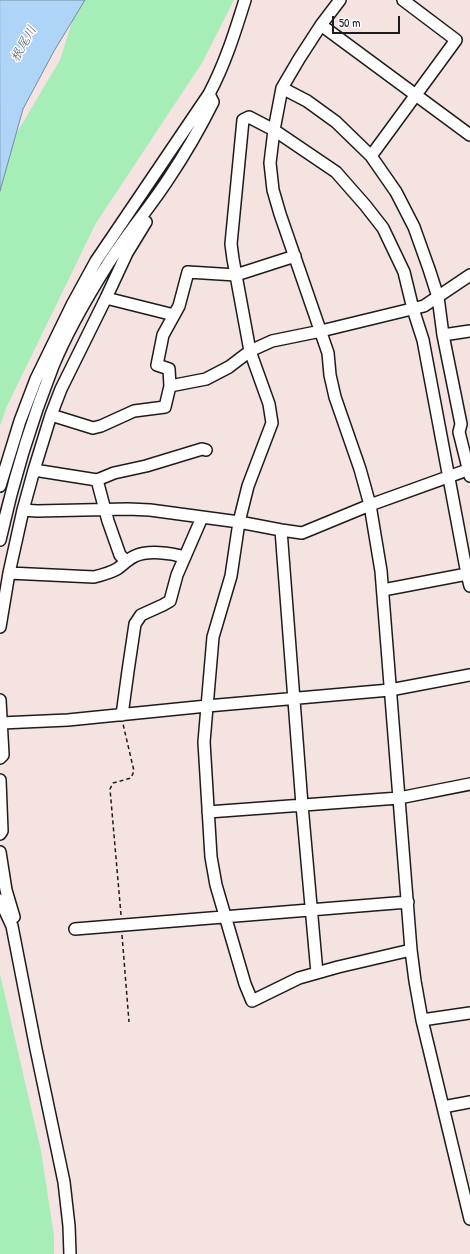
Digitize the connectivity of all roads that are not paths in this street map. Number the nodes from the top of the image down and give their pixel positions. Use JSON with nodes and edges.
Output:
{"nodes":[{"id":1,"x":245,"y":0,"type":"edge"},
{"id":2,"x":340,"y":0,"type":"edge"},
{"id":3,"x":403,"y":0,"type":"edge"},
{"id":4,"x":321,"y":25,"type":"junction"},
{"id":5,"x":282,"y":88,"type":"junction"},
{"id":6,"x":210,"y":94,"type":"junction"},
{"id":7,"x":415,"y":95,"type":"junction"},
{"id":8,"x":274,"y":130,"type":"junction"},
{"id":9,"x":470,"y":135,"type":"edge"},
{"id":10,"x":370,"y":156,"type":"junction"},
{"id":11,"x":146,"y":210,"type":"junction"},
{"id":12,"x":295,"y":256,"type":"junction"},
{"id":13,"x":236,"y":275,"type":"junction"},
{"id":14,"x":470,"y":275,"type":"edge"},
{"id":15,"x":438,"y":297,"type":"junction"},
{"id":16,"x":106,"y":298,"type":"junction"},
{"id":17,"x":413,"y":309,"type":"junction"},
{"id":18,"x":174,"y":315,"type":"junction"},
{"id":19,"x":321,"y":331,"type":"junction"},
{"id":20,"x":470,"y":331,"type":"edge"},
{"id":21,"x":443,"y":335,"type":"junction"},
{"id":22,"x":250,"y":351,"type":"junction"},
{"id":23,"x":170,"y":386,"type":"junction"},
{"id":24,"x":51,"y":415,"type":"junction"},
{"id":25,"x":206,"y":450,"type":"dead end"},
{"id":26,"x":34,"y":470,"type":"junction"},
{"id":27,"x":469,"y":472,"type":"edge"},
{"id":28,"x":449,"y":477,"type":"junction"},
{"id":29,"x":97,"y":480,"type":"junction"},
{"id":30,"x":0,"y":486,"type":"edge"},
{"id":31,"x":370,"y":505,"type":"junction"},
{"id":32,"x":23,"y":510,"type":"junction"},
{"id":33,"x":105,"y":510,"type":"junction"},
{"id":34,"x":201,"y":516,"type":"junction"},
{"id":35,"x":239,"y":522,"type":"junction"},
{"id":36,"x":281,"y":530,"type":"junction"},
{"id":37,"x":0,"y":540,"type":"edge"},
{"id":38,"x":184,"y":557,"type":"junction"},
{"id":39,"x":126,"y":561,"type":"junction"},
{"id":40,"x":9,"y":573,"type":"junction"},
{"id":41,"x":467,"y":574,"type":"junction"},
{"id":42,"x":470,"y":586,"type":"edge"},
{"id":43,"x":383,"y":590,"type":"junction"},
{"id":44,"x":0,"y":627,"type":"edge"},
{"id":45,"x":470,"y":675,"type":"edge"},
{"id":46,"x":390,"y":690,"type":"junction"},
{"id":47,"x":294,"y":699,"type":"junction"},
{"id":48,"x":0,"y":700,"type":"edge"},
{"id":49,"x":207,"y":706,"type":"junction"},
{"id":50,"x":122,"y":715,"type":"junction"},
{"id":51,"x":2,"y":723,"type":"junction"},
{"id":52,"x":0,"y":758,"type":"edge"},
{"id":53,"x":0,"y":780,"type":"edge"},
{"id":54,"x":470,"y":784,"type":"edge"},
{"id":55,"x":400,"y":798,"type":"junction"},
{"id":56,"x":302,"y":805,"type":"junction"},
{"id":57,"x":208,"y":812,"type":"junction"},
{"id":58,"x":0,"y":834,"type":"edge"},
{"id":59,"x":0,"y":852,"type":"edge"},
{"id":60,"x":0,"y":900,"type":"edge"},
{"id":61,"x":408,"y":902,"type":"junction"},
{"id":62,"x":311,"y":910,"type":"junction"},
{"id":63,"x":226,"y":917,"type":"junction"},
{"id":64,"x":12,"y":926,"type":"junction"},
{"id":65,"x":75,"y":929,"type":"dead end"},
{"id":66,"x":412,"y":950,"type":"junction"},
{"id":67,"x":317,"y":973,"type":"junction"},
{"id":68,"x":470,"y":1013,"type":"edge"},
{"id":69,"x":422,"y":1020,"type":"junction"},
{"id":70,"x":470,"y":1102,"type":"edge"},
{"id":71,"x":443,"y":1106,"type":"junction"},
{"id":72,"x":470,"y":1218,"type":"edge"},
{"id":73,"x":70,"y":1254,"type":"edge"}],
"edges":[{"from":1,"to":6,"type":"street"},
{"from":2,"to":4,"type":"street"},
{"from":3,"to":7,"type":"street"},
{"from":4,"to":5,"type":"street"},
{"from":4,"to":7,"type":"street"},
{"from":5,"to":8,"type":"street"},
{"from":5,"to":10,"type":"street"},
{"from":6,"to":11,"type":"street"},
{"from":6,"to":30,"type":"street"},
{"from":7,"to":9,"type":"street"},
{"from":7,"to":10,"type":"street"},
{"from":8,"to":12,"type":"street"},
{"from":8,"to":13,"type":"street"},
{"from":8,"to":17,"type":"street"},
{"from":10,"to":15,"type":"street"},
{"from":11,"to":16,"type":"street"},
{"from":11,"to":37,"type":"street"},
{"from":12,"to":13,"type":"street"},
{"from":12,"to":19,"type":"street"},
{"from":13,"to":18,"type":"street"},
{"from":13,"to":22,"type":"street"},
{"from":14,"to":15,"type":"street"},
{"from":15,"to":17,"type":"street"},
{"from":15,"to":21,"type":"street"},
{"from":16,"to":18,"type":"street"},
{"from":16,"to":24,"type":"street"},
{"from":17,"to":19,"type":"street"},
{"from":17,"to":28,"type":"street"},
{"from":18,"to":23,"type":"street"},
{"from":19,"to":22,"type":"street"},
{"from":19,"to":31,"type":"street"},
{"from":20,"to":21,"type":"street"},
{"from":21,"to":27,"type":"street"},
{"from":22,"to":23,"type":"street"},
{"from":22,"to":35,"type":"street"},
{"from":23,"to":24,"type":"street"},
{"from":24,"to":26,"type":"street"},
{"from":25,"to":29,"type":"street"},
{"from":26,"to":29,"type":"street"},
{"from":26,"to":32,"type":"street"},
{"from":27,"to":28,"type":"street"},
{"from":28,"to":31,"type":"street"},
{"from":28,"to":41,"type":"street"},
{"from":29,"to":33,"type":"street"},
{"from":31,"to":36,"type":"street"},
{"from":31,"to":43,"type":"street"},
{"from":32,"to":33,"type":"street"},
{"from":32,"to":40,"type":"street"},
{"from":33,"to":34,"type":"street"},
{"from":33,"to":39,"type":"street"},
{"from":34,"to":35,"type":"street"},
{"from":34,"to":38,"type":"street"},
{"from":35,"to":36,"type":"street"},
{"from":35,"to":49,"type":"street"},
{"from":36,"to":47,"type":"street"},
{"from":38,"to":39,"type":"street"},
{"from":38,"to":50,"type":"street"},
{"from":39,"to":40,"type":"street"},
{"from":40,"to":44,"type":"street"},
{"from":41,"to":42,"type":"street"},
{"from":41,"to":43,"type":"street"},
{"from":43,"to":46,"type":"street"},
{"from":45,"to":46,"type":"street"},
{"from":46,"to":47,"type":"street"},
{"from":46,"to":55,"type":"street"},
{"from":47,"to":49,"type":"street"},
{"from":47,"to":56,"type":"street"},
{"from":48,"to":51,"type":"street"},
{"from":49,"to":50,"type":"street"},
{"from":49,"to":57,"type":"street"},
{"from":50,"to":51,"type":"street"},
{"from":51,"to":52,"type":"street"},
{"from":53,"to":58,"type":"street"},
{"from":54,"to":55,"type":"street"},
{"from":55,"to":56,"type":"street"},
{"from":55,"to":61,"type":"street"},
{"from":56,"to":57,"type":"street"},
{"from":56,"to":62,"type":"street"},
{"from":57,"to":63,"type":"street"},
{"from":59,"to":64,"type":"street"},
{"from":60,"to":64,"type":"street"},
{"from":61,"to":62,"type":"street"},
{"from":61,"to":66,"type":"street"},
{"from":62,"to":63,"type":"street"},
{"from":62,"to":67,"type":"street"},
{"from":63,"to":65,"type":"street"},
{"from":63,"to":67,"type":"street"},
{"from":64,"to":73,"type":"street"},
{"from":66,"to":67,"type":"street"},
{"from":66,"to":69,"type":"street"},
{"from":68,"to":69,"type":"street"},
{"from":69,"to":71,"type":"street"},
{"from":70,"to":71,"type":"street"},
{"from":71,"to":72,"type":"street"}]}
